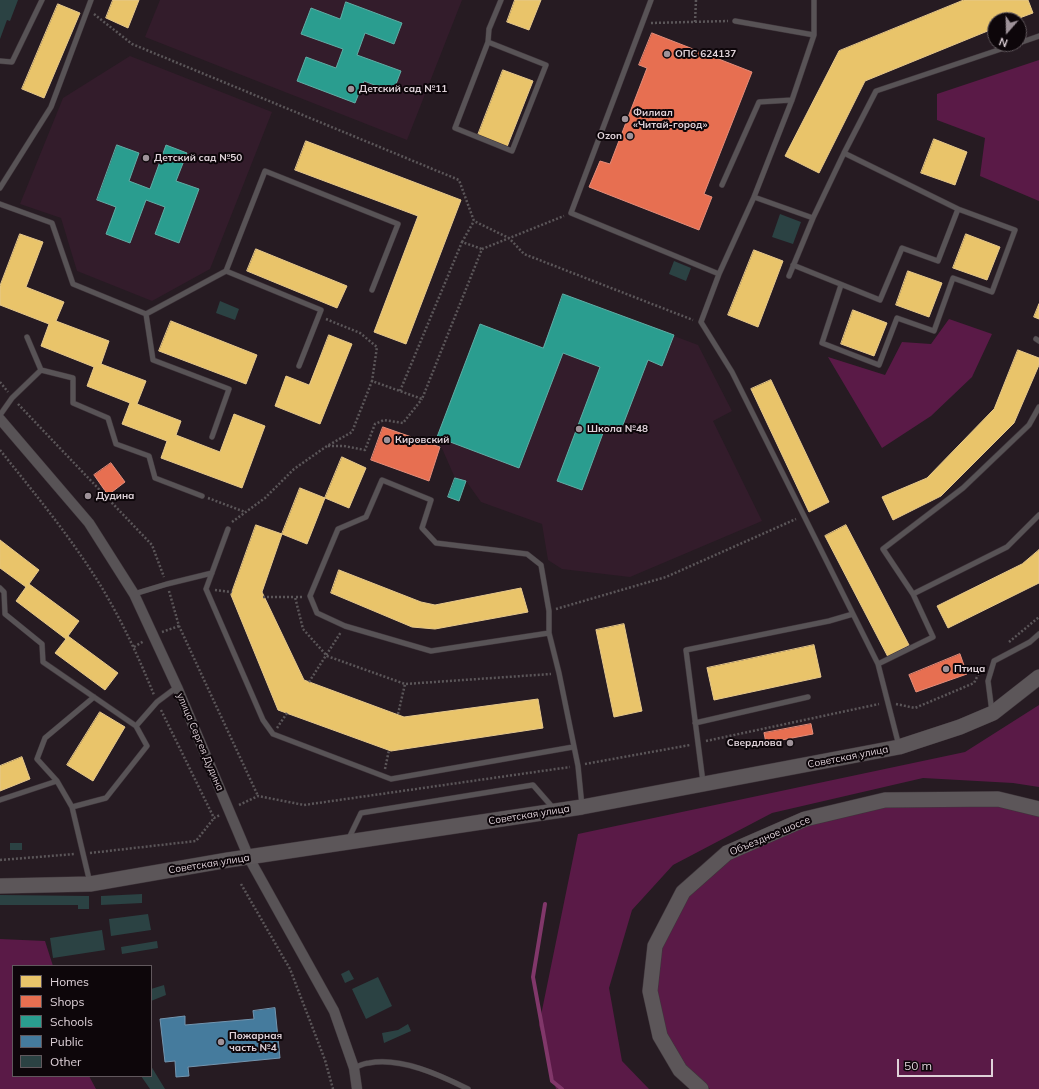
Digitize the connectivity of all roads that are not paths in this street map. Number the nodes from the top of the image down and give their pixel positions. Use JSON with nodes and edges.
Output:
{"nodes":[{"id":1,"x":42,"y":0,"type":"edge"},
{"id":2,"x":91,"y":0,"type":"edge"},
{"id":3,"x":501,"y":0,"type":"edge"},
{"id":4,"x":651,"y":0,"type":"edge"},
{"id":5,"x":814,"y":0,"type":"edge"},
{"id":6,"x":734,"y":21,"type":"road end"},
{"id":7,"x":814,"y":35,"type":"junction"},
{"id":8,"x":1039,"y":36,"type":"edge"},
{"id":9,"x":1027,"y":40,"type":"edge"},
{"id":10,"x":488,"y":42,"type":"junction"},
{"id":11,"x":992,"y":52,"type":"edge"},
{"id":12,"x":0,"y":61,"type":"edge"},
{"id":13,"x":792,"y":100,"type":"junction"},
{"id":14,"x":844,"y":153,"type":"junction"},
{"id":15,"x":722,"y":185,"type":"dead end"},
{"id":16,"x":0,"y":188,"type":"edge"},
{"id":17,"x":754,"y":197,"type":"junction"},
{"id":18,"x":0,"y":204,"type":"edge"},
{"id":19,"x":958,"y":209,"type":"junction"},
{"id":20,"x":813,"y":218,"type":"junction"},
{"id":21,"x":793,"y":265,"type":"junction"},
{"id":22,"x":226,"y":271,"type":"junction"},
{"id":23,"x":719,"y":274,"type":"junction"},
{"id":24,"x":789,"y":276,"type":"dead end"},
{"id":25,"x":841,"y":285,"type":"junction"},
{"id":26,"x":372,"y":290,"type":"dead end"},
{"id":27,"x":146,"y":314,"type":"junction"},
{"id":28,"x":27,"y":337,"type":"dead end"},
{"id":29,"x":299,"y":366,"type":"dead end"},
{"id":30,"x":41,"y":370,"type":"junction"},
{"id":31,"x":1039,"y":407,"type":"edge"},
{"id":32,"x":0,"y":416,"type":"edge"},
{"id":33,"x":0,"y":419,"type":"edge"},
{"id":34,"x":212,"y":437,"type":"dead end"},
{"id":35,"x":202,"y":496,"type":"road end"},
{"id":36,"x":1039,"y":516,"type":"edge"},
{"id":37,"x":228,"y":529,"type":"road end"},
{"id":38,"x":212,"y":573,"type":"junction"},
{"id":39,"x":0,"y":588,"type":"edge"},
{"id":40,"x":134,"y":594,"type":"junction"},
{"id":41,"x":913,"y":594,"type":"junction"},
{"id":42,"x":853,"y":614,"type":"junction"},
{"id":43,"x":549,"y":633,"type":"junction"},
{"id":44,"x":1039,"y":634,"type":"edge"},
{"id":45,"x":878,"y":664,"type":"junction"},
{"id":46,"x":1039,"y":677,"type":"edge"},
{"id":47,"x":177,"y":687,"type":"junction"},
{"id":48,"x":94,"y":697,"type":"junction"},
{"id":49,"x":808,"y":697,"type":"dead end"},
{"id":50,"x":992,"y":713,"type":"junction"},
{"id":51,"x":695,"y":724,"type":"junction"},
{"id":52,"x":136,"y":726,"type":"junction"},
{"id":53,"x":573,"y":747,"type":"junction"},
{"id":54,"x":899,"y":747,"type":"junction"},
{"id":55,"x":57,"y":781,"type":"junction"},
{"id":56,"x":703,"y":785,"type":"junction"},
{"id":57,"x":0,"y":800,"type":"edge"},
{"id":58,"x":72,"y":807,"type":"junction"},
{"id":59,"x":582,"y":807,"type":"junction"},
{"id":60,"x":1039,"y":809,"type":"edge"},
{"id":61,"x":556,"y":811,"type":"junction"},
{"id":62,"x":347,"y":843,"type":"junction"},
{"id":63,"x":249,"y":858,"type":"junction"},
{"id":64,"x":90,"y":884,"type":"junction"},
{"id":65,"x":0,"y":886,"type":"edge"},
{"id":66,"x":354,"y":1068,"type":"junction"},
{"id":67,"x":357,"y":1089,"type":"edge"},
{"id":68,"x":468,"y":1089,"type":"edge"},
{"id":69,"x":701,"y":1089,"type":"edge"}],
"edges":[{"from":1,"to":12,"type":"lane"},
{"from":2,"to":16,"type":"lane"},
{"from":3,"to":10,"type":"lane"},
{"from":4,"to":23,"type":"lane"},
{"from":5,"to":7,"type":"lane"},
{"from":6,"to":7,"type":"lane"},
{"from":7,"to":13,"type":"lane"},
{"from":8,"to":9,"type":"lane"},
{"from":10,"to":10,"type":"lane"},
{"from":11,"to":14,"type":"lane"},
{"from":13,"to":15,"type":"lane"},
{"from":13,"to":17,"type":"lane"},
{"from":14,"to":19,"type":"lane"},
{"from":14,"to":20,"type":"lane"},
{"from":17,"to":20,"type":"lane"},
{"from":17,"to":23,"type":"lane"},
{"from":18,"to":27,"type":"lane"},
{"from":19,"to":25,"type":"lane"},
{"from":19,"to":25,"type":"lane"},
{"from":20,"to":21,"type":"lane"},
{"from":21,"to":24,"type":"lane"},
{"from":21,"to":25,"type":"lane"},
{"from":22,"to":26,"type":"lane"},
{"from":22,"to":27,"type":"lane"},
{"from":22,"to":29,"type":"lane"},
{"from":23,"to":42,"type":"lane"},
{"from":27,"to":34,"type":"lane"},
{"from":28,"to":30,"type":"lane"},
{"from":30,"to":32,"type":"lane"},
{"from":30,"to":35,"type":"lane"},
{"from":31,"to":41,"type":"lane"},
{"from":33,"to":40,"type":"street","name":"улица Сергея Дудина"},
{"from":36,"to":41,"type":"lane"},
{"from":37,"to":38,"type":"lane"},
{"from":38,"to":40,"type":"lane"},
{"from":38,"to":53,"type":"lane"},
{"from":39,"to":48,"type":"lane"},
{"from":40,"to":47,"type":"street","name":"улица Сергея Дудина"},
{"from":41,"to":45,"type":"lane"},
{"from":42,"to":45,"type":"lane"},
{"from":42,"to":51,"type":"lane"},
{"from":43,"to":43,"type":"lane"},
{"from":43,"to":53,"type":"lane"},
{"from":44,"to":50,"type":"lane"},
{"from":45,"to":54,"type":"lane"},
{"from":46,"to":50,"type":"street","name":"Советская улица"},
{"from":47,"to":52,"type":"lane"},
{"from":47,"to":63,"type":"street","name":"улица Сергея Дудина"},
{"from":48,"to":52,"type":"lane"},
{"from":48,"to":55,"type":"lane"},
{"from":49,"to":51,"type":"lane"},
{"from":50,"to":54,"type":"street","name":"Советская улица"},
{"from":51,"to":56,"type":"lane"},
{"from":52,"to":58,"type":"lane"},
{"from":53,"to":59,"type":"lane"},
{"from":54,"to":56,"type":"street","name":"Советская улица"},
{"from":55,"to":57,"type":"lane"},
{"from":55,"to":58,"type":"lane"},
{"from":56,"to":59,"type":"street","name":"Советская улица"},
{"from":58,"to":64,"type":"lane"},
{"from":59,"to":61,"type":"street","name":"Советская улица"},
{"from":60,"to":69,"type":"street","name":"Объездное шоссе"},
{"from":61,"to":62,"type":"street","name":"Советская улица"},
{"from":61,"to":62,"type":"lane"},
{"from":62,"to":63,"type":"street","name":"Советская улица"},
{"from":63,"to":64,"type":"street","name":"Советская улица"},
{"from":63,"to":66,"type":"street","name":"улица Сергея Дудина"},
{"from":64,"to":65,"type":"street","name":"Советская улица"},
{"from":66,"to":67,"type":"street","name":"улица Сергея Дудина"},
{"from":66,"to":68,"type":"lane"}]}
